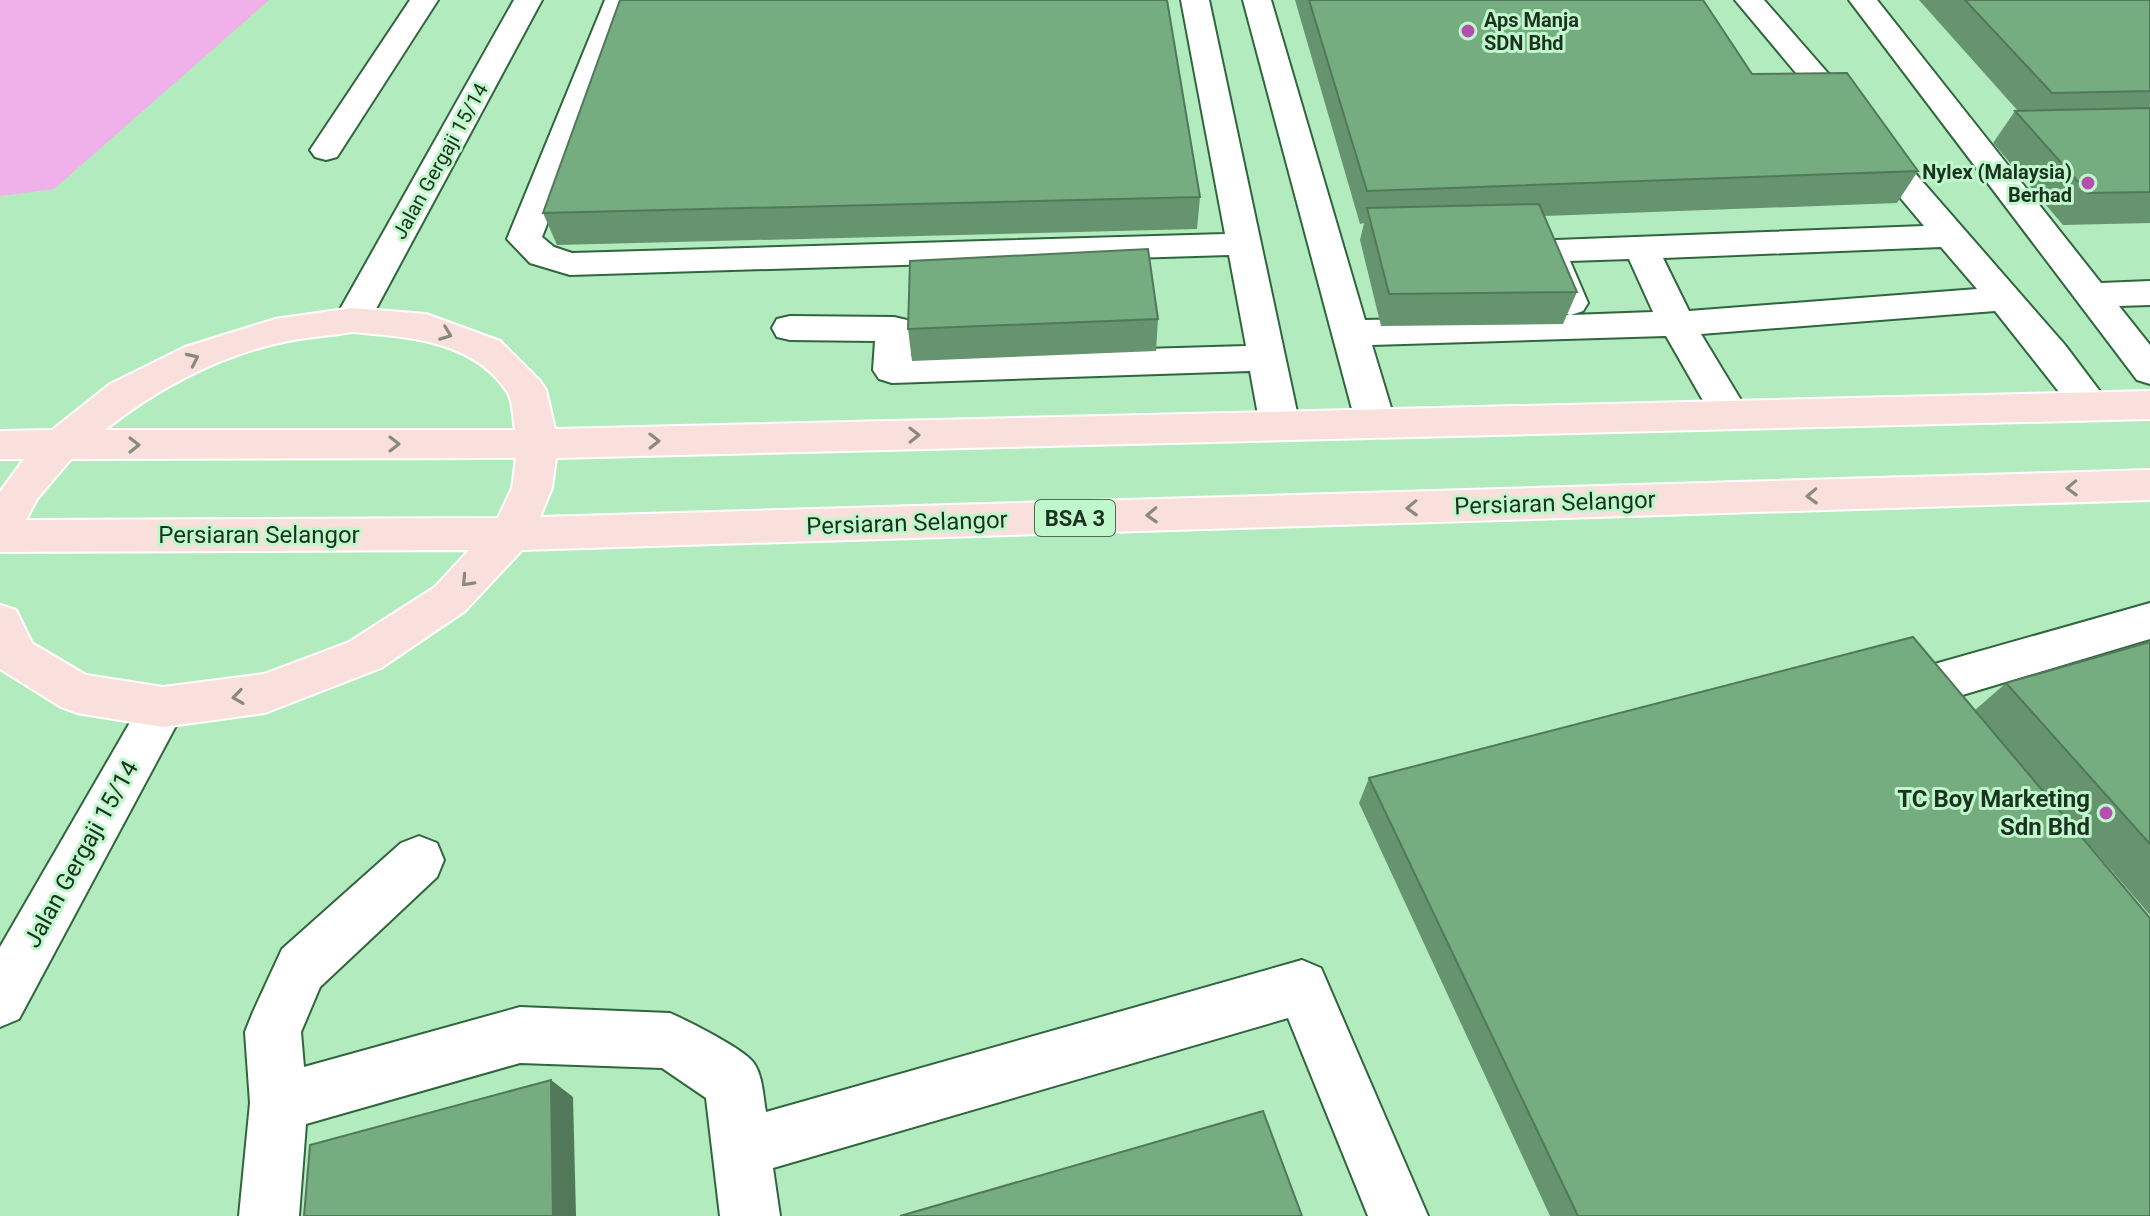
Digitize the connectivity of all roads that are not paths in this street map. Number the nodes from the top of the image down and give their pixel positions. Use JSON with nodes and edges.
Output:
{"nodes":[{"id":1,"x":424,"y":0,"type":"edge"},
{"id":2,"x":528,"y":0,"type":"edge"},
{"id":3,"x":619,"y":0,"type":"edge"},
{"id":4,"x":1195,"y":0,"type":"edge"},
{"id":5,"x":1257,"y":0,"type":"edge"},
{"id":6,"x":1749,"y":0,"type":"edge"},
{"id":7,"x":1863,"y":0,"type":"edge"},
{"id":8,"x":326,"y":150,"type":"dead end"},
{"id":9,"x":1949,"y":236,"type":"junction"},
{"id":10,"x":1244,"y":244,"type":"junction"},
{"id":11,"x":1641,"y":248,"type":"junction"},
{"id":12,"x":2150,"y":293,"type":"edge"},
{"id":13,"x":2092,"y":295,"type":"junction"},
{"id":14,"x":2003,"y":299,"type":"junction"},
{"id":15,"x":352,"y":320,"type":"junction"},
{"id":16,"x":1677,"y":324,"type":"junction"},
{"id":17,"x":1581,"y":327,"type":"junction"},
{"id":18,"x":790,"y":328,"type":"dead end"},
{"id":19,"x":1349,"y":333,"type":"junction"},
{"id":20,"x":1266,"y":358,"type":"junction"},
{"id":21,"x":2150,"y":371,"type":"edge"},
{"id":22,"x":2150,"y":405,"type":"edge"},
{"id":23,"x":2092,"y":406,"type":"junction"},
{"id":24,"x":1731,"y":415,"type":"junction"},
{"id":25,"x":1376,"y":424,"type":"junction"},
{"id":26,"x":1280,"y":426,"type":"junction"},
{"id":27,"x":538,"y":444,"type":"junction"},
{"id":28,"x":0,"y":445,"type":"edge"},
{"id":29,"x":60,"y":445,"type":"junction"},
{"id":30,"x":2150,"y":485,"type":"edge"},
{"id":31,"x":0,"y":533,"type":"edge"},
{"id":32,"x":511,"y":534,"type":"junction"},
{"id":33,"x":2150,"y":621,"type":"edge"},
{"id":34,"x":0,"y":623,"type":"edge"},
{"id":35,"x":163,"y":707,"type":"junction"},
{"id":36,"x":1973,"y":748,"type":"edge"},
{"id":37,"x":419,"y":860,"type":"dead end"},
{"id":38,"x":0,"y":1000,"type":"edge"},
{"id":39,"x":279,"y":1103,"type":"junction"},
{"id":40,"x":741,"y":1148,"type":"junction"},
{"id":41,"x":269,"y":1216,"type":"edge"},
{"id":42,"x":750,"y":1216,"type":"edge"},
{"id":43,"x":1398,"y":1216,"type":"edge"}],
"edges":[{"from":1,"to":8,"type":"lane"},
{"from":2,"to":15,"type":"lane","name":"Jalan Gergaji 15/14"},
{"from":3,"to":10,"type":"lane"},
{"from":4,"to":10,"type":"lane"},
{"from":5,"to":19,"type":"lane"},
{"from":6,"to":9,"type":"lane"},
{"from":7,"to":13,"type":"lane"},
{"from":9,"to":11,"type":"lane"},
{"from":9,"to":14,"type":"lane"},
{"from":10,"to":20,"type":"lane"},
{"from":11,"to":16,"type":"lane"},
{"from":11,"to":17,"type":"lane"},
{"from":12,"to":13,"type":"lane"},
{"from":13,"to":21,"type":"lane"},
{"from":14,"to":16,"type":"lane"},
{"from":14,"to":23,"type":"lane"},
{"from":15,"to":27,"type":"main road","one_way":true},
{"from":29,"to":15,"type":"main road","one_way":true},
{"from":16,"to":17,"type":"lane"},
{"from":16,"to":24,"type":"lane"},
{"from":17,"to":19,"type":"lane"},
{"from":18,"to":20,"type":"lane"},
{"from":19,"to":25,"type":"lane"},
{"from":20,"to":26,"type":"lane"},
{"from":22,"to":23,"type":"main road"},
{"from":23,"to":24,"type":"main road"},
{"from":24,"to":25,"type":"main road"},
{"from":25,"to":26,"type":"main road"},
{"from":27,"to":26,"type":"main road","one_way":true},
{"from":29,"to":27,"type":"main road","one_way":true},
{"from":27,"to":32,"type":"main road"},
{"from":28,"to":29,"type":"main road"},
{"from":29,"to":31,"type":"main road"},
{"from":30,"to":32,"type":"main road","name":"Persiaran Selangor","number":"BSA 3","one_way":true},
{"from":31,"to":32,"type":"main road","name":"Persiaran Selangor","number":"BSA 3"},
{"from":32,"to":35,"type":"main road","one_way":true},
{"from":33,"to":36,"type":"lane"},
{"from":34,"to":35,"type":"main road"},
{"from":35,"to":38,"type":"lane","name":"Jalan Gergaji 15/14"},
{"from":37,"to":39,"type":"lane"},
{"from":39,"to":40,"type":"lane"},
{"from":39,"to":41,"type":"lane"},
{"from":40,"to":42,"type":"lane"},
{"from":40,"to":43,"type":"lane"}]}
